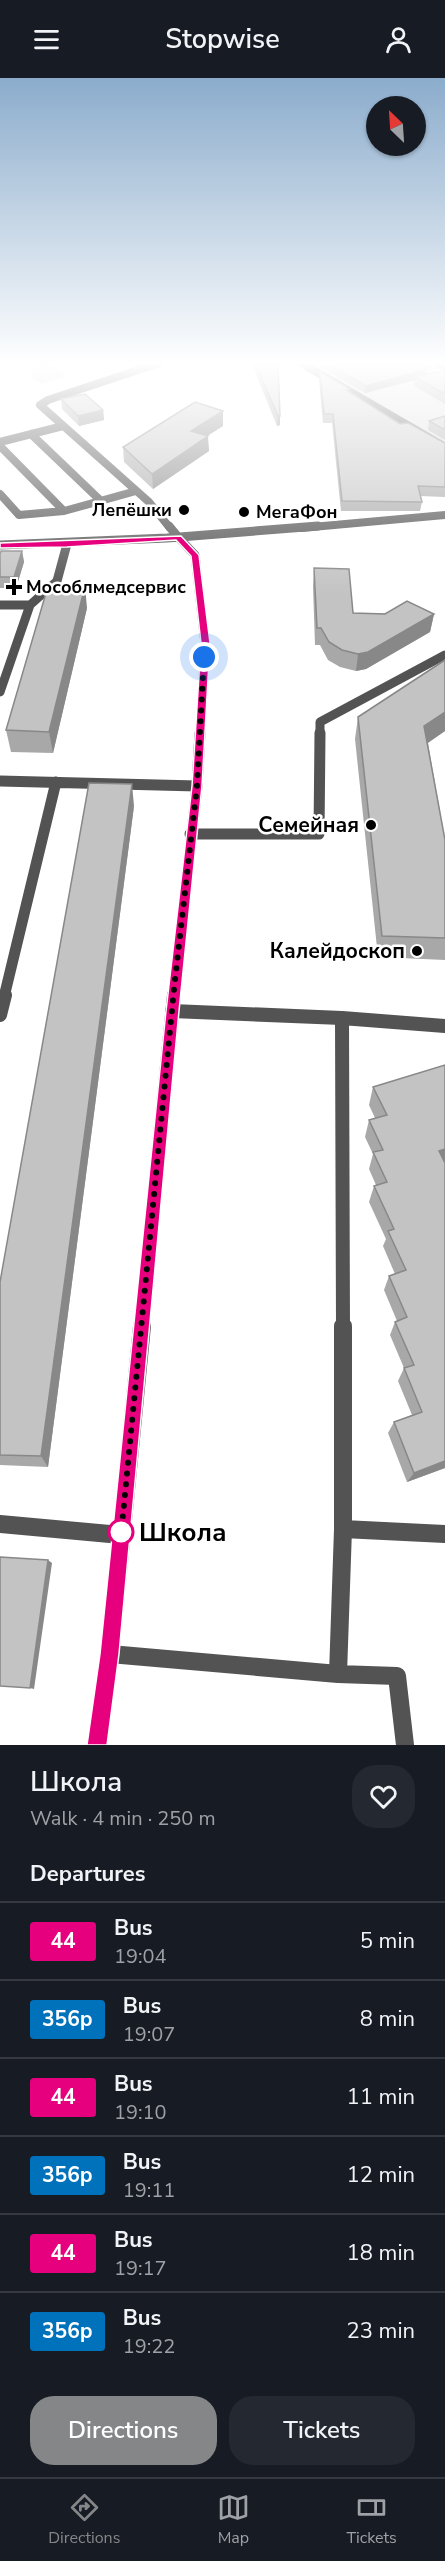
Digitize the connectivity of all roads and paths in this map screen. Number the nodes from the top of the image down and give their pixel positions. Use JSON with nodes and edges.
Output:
{"nodes":[{"id":1,"x":38,"y":441,"type":"edge"},
{"id":2,"x":80,"y":441,"type":"edge"},
{"id":3,"x":0,"y":444,"type":"edge"},
{"id":4,"x":136,"y":490,"type":"junction"},
{"id":5,"x":0,"y":494,"type":"edge"},
{"id":6,"x":101,"y":501,"type":"junction"},
{"id":7,"x":64,"y":512,"type":"junction"},
{"id":8,"x":445,"y":515,"type":"edge"},
{"id":9,"x":178,"y":537,"type":"junction"},
{"id":10,"x":67,"y":544,"type":"junction"},
{"id":11,"x":0,"y":545,"type":"edge"},
{"id":12,"x":0,"y":605,"type":"edge"},
{"id":13,"x":30,"y":605,"type":"junction"},
{"id":14,"x":445,"y":655,"type":"edge"},
{"id":15,"x":0,"y":692,"type":"edge"},
{"id":16,"x":0,"y":781,"type":"edge"},
{"id":17,"x":56,"y":782,"type":"junction"},
{"id":18,"x":197,"y":786,"type":"junction"},
{"id":19,"x":190,"y":834,"type":"junction"},
{"id":20,"x":172,"y":1011,"type":"junction"},
{"id":21,"x":0,"y":1015,"type":"edge"},
{"id":22,"x":342,"y":1018,"type":"junction"},
{"id":23,"x":445,"y":1026,"type":"edge"},
{"id":24,"x":0,"y":1524,"type":"edge"},
{"id":25,"x":343,"y":1529,"type":"junction"},
{"id":26,"x":445,"y":1534,"type":"edge"},
{"id":27,"x":121,"y":1535,"type":"junction"},
{"id":28,"x":110,"y":1654,"type":"junction"},
{"id":29,"x":339,"y":1674,"type":"junction"},
{"id":30,"x":97,"y":1745,"type":"edge"},
{"id":31,"x":405,"y":1745,"type":"edge"}],
"edges":[{"from":1,"to":6,"type":"street"},
{"from":2,"to":4,"type":"street"},
{"from":3,"to":7,"type":"street"},
{"from":4,"to":6,"type":"street"},
{"from":4,"to":9,"type":"street"},
{"from":5,"to":7,"type":"street"},
{"from":6,"to":7,"type":"street"},
{"from":8,"to":9,"type":"street"},
{"from":9,"to":10,"type":"street"},
{"from":9,"to":18,"type":"street"},
{"from":10,"to":11,"type":"street"},
{"from":10,"to":13,"type":"street"},
{"from":12,"to":13,"type":"street"},
{"from":13,"to":15,"type":"street"},
{"from":14,"to":19,"type":"street"},
{"from":16,"to":17,"type":"street"},
{"from":17,"to":18,"type":"street"},
{"from":17,"to":21,"type":"street"},
{"from":18,"to":19,"type":"street"},
{"from":19,"to":20,"type":"street"},
{"from":20,"to":22,"type":"street"},
{"from":20,"to":27,"type":"street"},
{"from":22,"to":23,"type":"street"},
{"from":22,"to":25,"type":"street"},
{"from":24,"to":27,"type":"street"},
{"from":25,"to":26,"type":"street"},
{"from":25,"to":29,"type":"street"},
{"from":27,"to":28,"type":"street"},
{"from":28,"to":29,"type":"street"},
{"from":28,"to":30,"type":"street"},
{"from":29,"to":31,"type":"street"}]}
